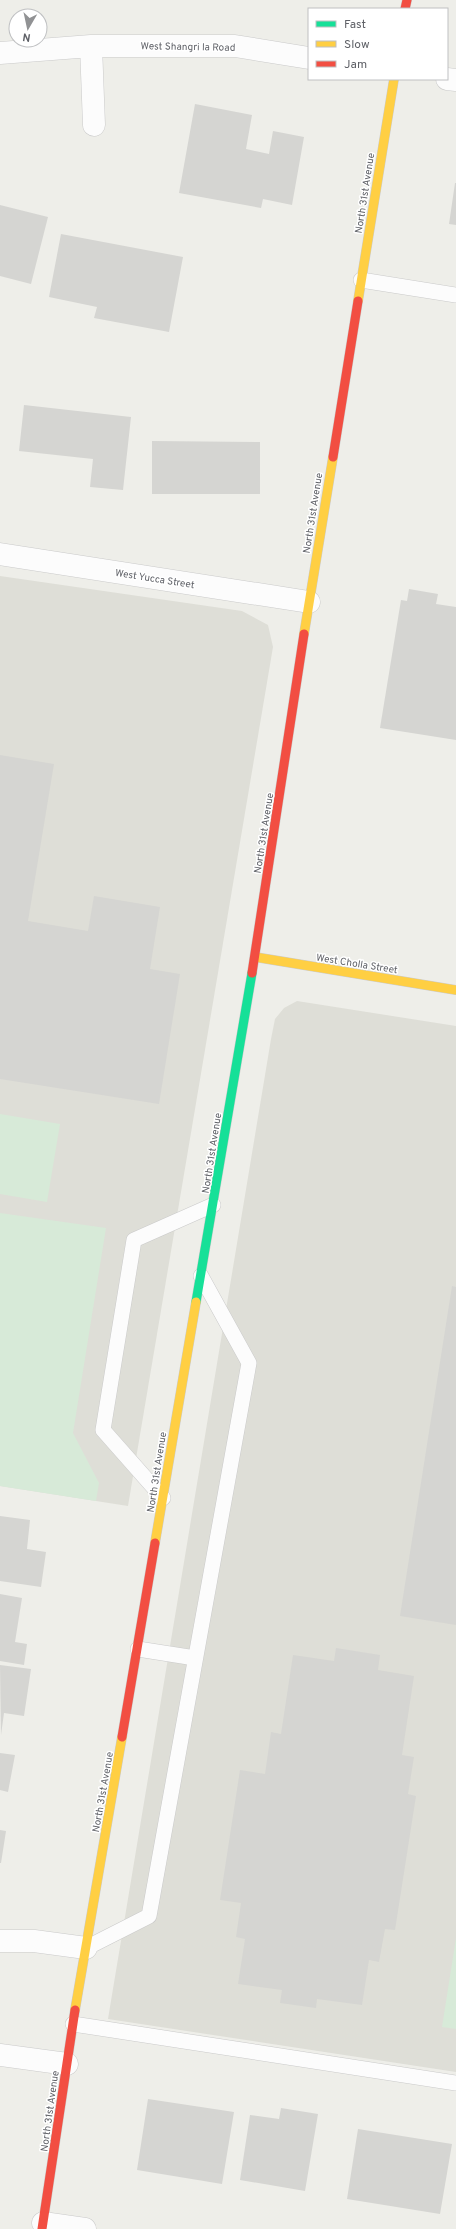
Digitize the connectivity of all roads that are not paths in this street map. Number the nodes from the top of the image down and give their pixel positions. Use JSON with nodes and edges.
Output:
{"nodes":[{"id":1,"x":90,"y":46,"type":"junction"},
{"id":2,"x":0,"y":53,"type":"edge"},
{"id":3,"x":308,"y":58,"type":"edge"},
{"id":4,"x":394,"y":80,"type":"edge"},
{"id":5,"x":94,"y":125,"type":"dead end"},
{"id":6,"x":361,"y":280,"type":"junction"},
{"id":7,"x":456,"y":295,"type":"edge"},
{"id":8,"x":0,"y":554,"type":"edge"},
{"id":9,"x":309,"y":602,"type":"junction"},
{"id":10,"x":255,"y":957,"type":"junction"},
{"id":11,"x":456,"y":990,"type":"edge"},
{"id":12,"x":213,"y":1205,"type":"junction"},
{"id":13,"x":201,"y":1276,"type":"junction"},
{"id":14,"x":163,"y":1498,"type":"junction"},
{"id":15,"x":138,"y":1649,"type":"junction"},
{"id":16,"x":195,"y":1658,"type":"junction"},
{"id":17,"x":0,"y":1941,"type":"edge"},
{"id":18,"x":86,"y":1948,"type":"junction"},
{"id":19,"x":73,"y":2024,"type":"junction"},
{"id":20,"x":0,"y":2055,"type":"edge"},
{"id":21,"x":67,"y":2064,"type":"junction"},
{"id":22,"x":456,"y":2083,"type":"edge"},
{"id":23,"x":43,"y":2226,"type":"edge"},
{"id":24,"x":85,"y":2229,"type":"edge"}],
"edges":[{"from":1,"to":2,"type":"street","name":"West Shangri la Road"},
{"from":1,"to":3,"type":"street","name":"West Shangri la Road"},
{"from":1,"to":5,"type":"street"},
{"from":4,"to":6,"type":"street","name":"North 31st Avenue"},
{"from":6,"to":7,"type":"lane"},
{"from":6,"to":9,"type":"street","name":"North 31st Avenue"},
{"from":8,"to":9,"type":"street","name":"West Yucca Street"},
{"from":9,"to":10,"type":"street","name":"North 31st Avenue"},
{"from":10,"to":11,"type":"street","name":"West Cholla Street"},
{"from":10,"to":12,"type":"street","name":"North 31st Avenue"},
{"from":12,"to":13,"type":"street","name":"North 31st Avenue"},
{"from":12,"to":14,"type":"lane"},
{"from":13,"to":14,"type":"street","name":"North 31st Avenue"},
{"from":13,"to":16,"type":"lane"},
{"from":14,"to":15,"type":"street","name":"North 31st Avenue"},
{"from":15,"to":16,"type":"lane"},
{"from":15,"to":18,"type":"street","name":"North 31st Avenue"},
{"from":16,"to":18,"type":"lane"},
{"from":17,"to":18,"type":"street"},
{"from":18,"to":19,"type":"street","name":"North 31st Avenue"},
{"from":19,"to":21,"type":"street","name":"North 31st Avenue"},
{"from":19,"to":22,"type":"lane"},
{"from":20,"to":21,"type":"street"},
{"from":21,"to":23,"type":"street","name":"North 31st Avenue"},
{"from":23,"to":24,"type":"street"}]}
